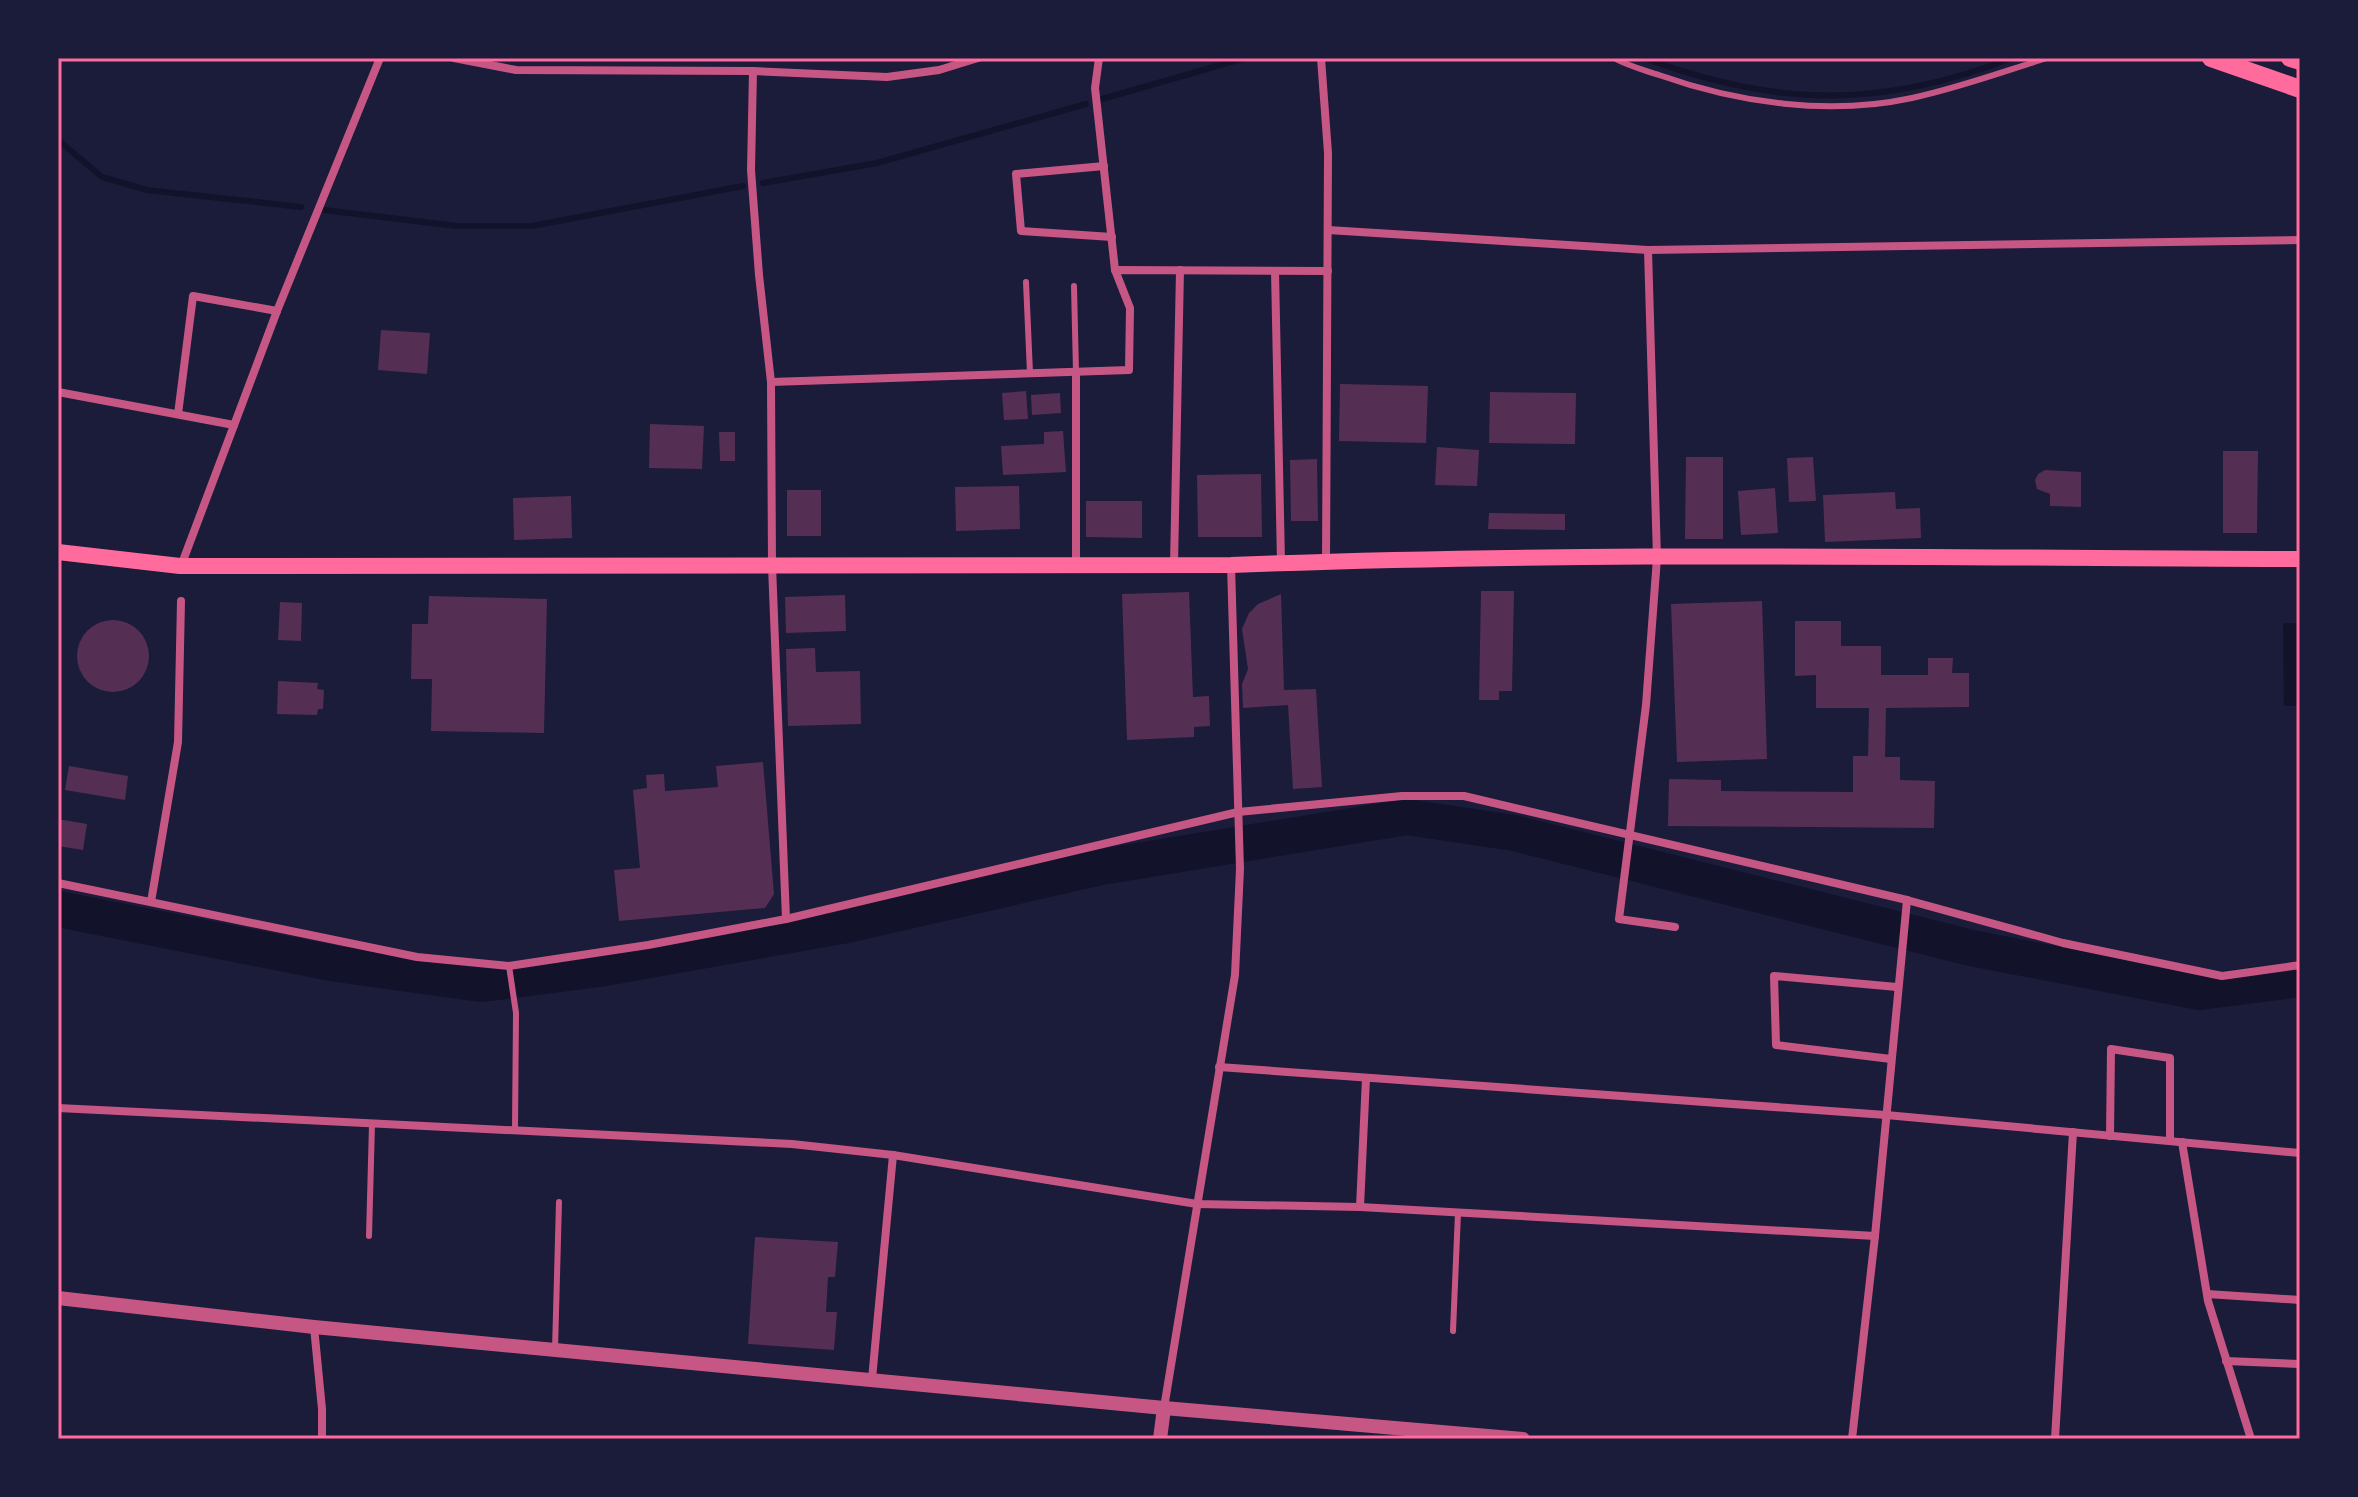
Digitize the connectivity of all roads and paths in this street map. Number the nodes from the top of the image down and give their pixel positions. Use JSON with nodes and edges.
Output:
{"nodes":[{"id":1,"x":380,"y":58,"type":"edge"},
{"id":2,"x":454,"y":58,"type":"edge"},
{"id":3,"x":978,"y":58,"type":"edge"},
{"id":4,"x":1099,"y":58,"type":"edge"},
{"id":5,"x":1321,"y":58,"type":"edge"},
{"id":6,"x":1614,"y":58,"type":"edge"},
{"id":7,"x":2047,"y":58,"type":"edge"},
{"id":8,"x":2211,"y":58,"type":"edge"},
{"id":9,"x":2290,"y":58,"type":"edge"},
{"id":10,"x":2300,"y":61,"type":"edge"},
{"id":11,"x":753,"y":71,"type":"junction"},
{"id":12,"x":2300,"y":89,"type":"edge"},
{"id":13,"x":1104,"y":166,"type":"junction"},
{"id":14,"x":1328,"y":230,"type":"junction"},
{"id":15,"x":1112,"y":237,"type":"junction"},
{"id":16,"x":2300,"y":240,"type":"edge"},
{"id":17,"x":1648,"y":250,"type":"junction"},
{"id":18,"x":1115,"y":270,"type":"junction"},
{"id":19,"x":1180,"y":270,"type":"junction"},
{"id":20,"x":1275,"y":271,"type":"junction"},
{"id":21,"x":1328,"y":271,"type":"junction"},
{"id":22,"x":1026,"y":282,"type":"dead end"},
{"id":23,"x":1074,"y":286,"type":"dead end"},
{"id":24,"x":277,"y":311,"type":"junction"},
{"id":25,"x":1076,"y":372,"type":"junction"},
{"id":26,"x":1030,"y":373,"type":"junction"},
{"id":27,"x":771,"y":382,"type":"junction"},
{"id":28,"x":58,"y":392,"type":"edge"},
{"id":29,"x":178,"y":414,"type":"junction"},
{"id":30,"x":234,"y":425,"type":"junction"},
{"id":31,"x":58,"y":552,"type":"edge"},
{"id":32,"x":1657,"y":558,"type":"junction"},
{"id":33,"x":2300,"y":559,"type":"edge"},
{"id":34,"x":1326,"y":562,"type":"junction"},
{"id":35,"x":1281,"y":563,"type":"junction"},
{"id":36,"x":1174,"y":565,"type":"junction"},
{"id":37,"x":1231,"y":565,"type":"junction"},
{"id":38,"x":180,"y":566,"type":"junction"},
{"id":39,"x":772,"y":566,"type":"junction"},
{"id":40,"x":1076,"y":566,"type":"junction"},
{"id":41,"x":181,"y":601,"type":"dead end"},
{"id":42,"x":1238,"y":812,"type":"junction"},
{"id":43,"x":1629,"y":834,"type":"junction"},
{"id":44,"x":58,"y":883,"type":"edge"},
{"id":45,"x":1907,"y":900,"type":"junction"},
{"id":46,"x":151,"y":902,"type":"junction"},
{"id":47,"x":786,"y":919,"type":"junction"},
{"id":48,"x":1675,"y":927,"type":"dead end"},
{"id":49,"x":2300,"y":965,"type":"edge"},
{"id":50,"x":509,"y":966,"type":"junction"},
{"id":51,"x":1897,"y":987,"type":"junction"},
{"id":52,"x":1891,"y":1059,"type":"junction"},
{"id":53,"x":1219,"y":1067,"type":"junction"},
{"id":54,"x":1366,"y":1078,"type":"junction"},
{"id":55,"x":58,"y":1108,"type":"edge"},
{"id":56,"x":1886,"y":1115,"type":"junction"},
{"id":57,"x":372,"y":1124,"type":"junction"},
{"id":58,"x":515,"y":1129,"type":"junction"},
{"id":59,"x":2073,"y":1132,"type":"junction"},
{"id":60,"x":2110,"y":1136,"type":"junction"},
{"id":61,"x":2170,"y":1141,"type":"junction"},
{"id":62,"x":2182,"y":1142,"type":"junction"},
{"id":63,"x":2300,"y":1153,"type":"edge"},
{"id":64,"x":893,"y":1155,"type":"junction"},
{"id":65,"x":559,"y":1202,"type":"dead end"},
{"id":66,"x":1197,"y":1204,"type":"junction"},
{"id":67,"x":1360,"y":1207,"type":"junction"},
{"id":68,"x":1458,"y":1213,"type":"junction"},
{"id":69,"x":369,"y":1236,"type":"dead end"},
{"id":70,"x":1875,"y":1236,"type":"junction"},
{"id":71,"x":2207,"y":1294,"type":"junction"},
{"id":72,"x":58,"y":1298,"type":"edge"},
{"id":73,"x":2300,"y":1300,"type":"edge"},
{"id":74,"x":314,"y":1327,"type":"junction"},
{"id":75,"x":1453,"y":1331,"type":"dead end"},
{"id":76,"x":555,"y":1350,"type":"junction"},
{"id":77,"x":2226,"y":1361,"type":"junction"},
{"id":78,"x":2300,"y":1364,"type":"edge"},
{"id":79,"x":872,"y":1379,"type":"junction"},
{"id":80,"x":1164,"y":1408,"type":"junction"},
{"id":81,"x":322,"y":1439,"type":"edge"},
{"id":82,"x":1160,"y":1439,"type":"edge"},
{"id":83,"x":1523,"y":1439,"type":"edge"},
{"id":84,"x":1852,"y":1439,"type":"edge"},
{"id":85,"x":2055,"y":1439,"type":"edge"},
{"id":86,"x":2251,"y":1439,"type":"edge"}],
"edges":[{"from":1,"to":24,"type":"street"},
{"from":2,"to":11,"type":"street"},
{"from":3,"to":11,"type":"street"},
{"from":4,"to":13,"type":"street"},
{"from":5,"to":14,"type":"street"},
{"from":6,"to":7,"type":"lane"},
{"from":8,"to":12,"type":"highway"},
{"from":9,"to":10,"type":"highway"},
{"from":11,"to":27,"type":"street"},
{"from":13,"to":15,"type":"street"},
{"from":13,"to":15,"type":"street"},
{"from":14,"to":17,"type":"street"},
{"from":14,"to":21,"type":"street"},
{"from":15,"to":18,"type":"street"},
{"from":16,"to":17,"type":"street"},
{"from":17,"to":32,"type":"street"},
{"from":18,"to":19,"type":"street"},
{"from":18,"to":25,"type":"street"},
{"from":19,"to":20,"type":"street"},
{"from":19,"to":36,"type":"street"},
{"from":20,"to":21,"type":"street"},
{"from":20,"to":35,"type":"street"},
{"from":21,"to":34,"type":"street"},
{"from":22,"to":26,"type":"lane"},
{"from":23,"to":25,"type":"lane"},
{"from":24,"to":29,"type":"street"},
{"from":24,"to":30,"type":"street"},
{"from":25,"to":26,"type":"street"},
{"from":25,"to":40,"type":"street"},
{"from":26,"to":27,"type":"street"},
{"from":27,"to":39,"type":"street"},
{"from":28,"to":29,"type":"street"},
{"from":29,"to":30,"type":"street"},
{"from":30,"to":38,"type":"street"},
{"from":31,"to":38,"type":"main road"},
{"from":32,"to":33,"type":"main road"},
{"from":32,"to":34,"type":"main road"},
{"from":32,"to":43,"type":"street"},
{"from":34,"to":35,"type":"main road"},
{"from":35,"to":37,"type":"main road"},
{"from":36,"to":37,"type":"main road"},
{"from":36,"to":40,"type":"main road"},
{"from":37,"to":42,"type":"street"},
{"from":38,"to":39,"type":"main road"},
{"from":39,"to":40,"type":"main road"},
{"from":39,"to":47,"type":"street"},
{"from":41,"to":46,"type":"street"},
{"from":42,"to":43,"type":"street"},
{"from":42,"to":47,"type":"street"},
{"from":42,"to":53,"type":"street"},
{"from":43,"to":45,"type":"street"},
{"from":43,"to":48,"type":"street"},
{"from":44,"to":46,"type":"street"},
{"from":45,"to":49,"type":"street"},
{"from":45,"to":51,"type":"street"},
{"from":46,"to":50,"type":"street"},
{"from":47,"to":50,"type":"street"},
{"from":50,"to":58,"type":"lane"},
{"from":51,"to":52,"type":"street"},
{"from":51,"to":52,"type":"street"},
{"from":52,"to":56,"type":"street"},
{"from":53,"to":54,"type":"street"},
{"from":53,"to":66,"type":"street"},
{"from":54,"to":56,"type":"street"},
{"from":54,"to":67,"type":"street"},
{"from":55,"to":57,"type":"street"},
{"from":56,"to":59,"type":"street"},
{"from":56,"to":70,"type":"street"},
{"from":57,"to":58,"type":"street"},
{"from":57,"to":69,"type":"lane"},
{"from":58,"to":64,"type":"street"},
{"from":59,"to":60,"type":"street"},
{"from":59,"to":85,"type":"street"},
{"from":60,"to":61,"type":"street"},
{"from":60,"to":61,"type":"street"},
{"from":61,"to":62,"type":"street"},
{"from":62,"to":63,"type":"street"},
{"from":62,"to":71,"type":"street"},
{"from":64,"to":66,"type":"street"},
{"from":64,"to":79,"type":"street"},
{"from":65,"to":76,"type":"lane"},
{"from":66,"to":67,"type":"street"},
{"from":66,"to":80,"type":"street"},
{"from":67,"to":68,"type":"street"},
{"from":68,"to":70,"type":"street"},
{"from":68,"to":75,"type":"lane"},
{"from":70,"to":84,"type":"street"},
{"from":71,"to":73,"type":"street"},
{"from":71,"to":77,"type":"street"},
{"from":72,"to":74,"type":"street"},
{"from":74,"to":76,"type":"street"},
{"from":74,"to":81,"type":"street"},
{"from":76,"to":79,"type":"street"},
{"from":77,"to":78,"type":"street"},
{"from":77,"to":86,"type":"street"},
{"from":79,"to":80,"type":"street"},
{"from":80,"to":82,"type":"street"},
{"from":80,"to":83,"type":"street"}]}
